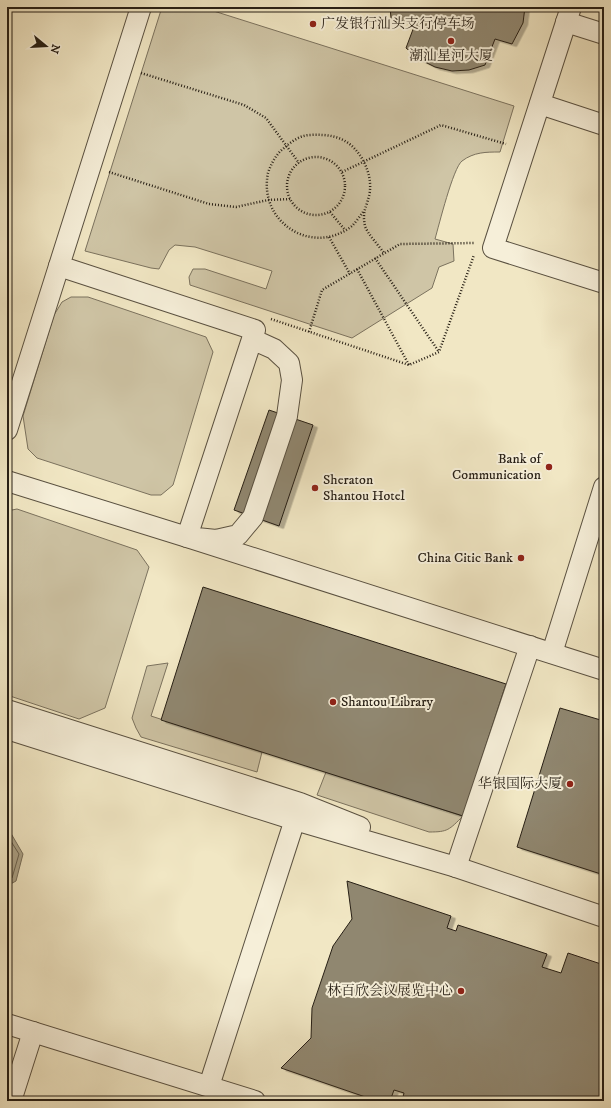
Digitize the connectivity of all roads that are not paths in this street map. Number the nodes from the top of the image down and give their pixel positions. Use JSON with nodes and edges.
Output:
{"nodes":[{"id":1,"x":141,"y":7,"type":"edge"},
{"id":2,"x":569,"y":14,"type":"edge"},
{"id":3,"x":604,"y":34,"type":"edge"},
{"id":4,"x":540,"y":104,"type":"junction"},
{"id":5,"x":604,"y":125,"type":"edge"},
{"id":6,"x":59,"y":266,"type":"junction"},
{"id":7,"x":604,"y":283,"type":"edge"},
{"id":8,"x":252,"y":339,"type":"junction"},
{"id":9,"x":7,"y":430,"type":"edge"},
{"id":10,"x":7,"y":481,"type":"edge"},
{"id":11,"x":604,"y":487,"type":"edge"},
{"id":12,"x":187,"y":537,"type":"junction"},
{"id":13,"x":530,"y":646,"type":"junction"},
{"id":14,"x":552,"y":653,"type":"junction"},
{"id":15,"x":604,"y":670,"type":"edge"},
{"id":16,"x":7,"y":710,"type":"edge"},
{"id":17,"x":7,"y":729,"type":"edge"},
{"id":18,"x":297,"y":812,"type":"junction"},
{"id":19,"x":456,"y":866,"type":"junction"},
{"id":20,"x":604,"y":917,"type":"edge"},
{"id":21,"x":7,"y":1024,"type":"edge"},
{"id":22,"x":33,"y":1032,"type":"junction"},
{"id":23,"x":209,"y":1086,"type":"junction"},
{"id":24,"x":10,"y":1101,"type":"edge"},
{"id":25,"x":255,"y":1101,"type":"edge"}],
"edges":[{"from":1,"to":6,"type":"street"},
{"from":2,"to":3,"type":"street"},
{"from":2,"to":4,"type":"street"},
{"from":4,"to":5,"type":"street"},
{"from":4,"to":7,"type":"street"},
{"from":6,"to":8,"type":"street"},
{"from":6,"to":9,"type":"street"},
{"from":8,"to":12,"type":"street"},
{"from":8,"to":12,"type":"street"},
{"from":10,"to":12,"type":"street"},
{"from":11,"to":14,"type":"street"},
{"from":12,"to":13,"type":"street"},
{"from":13,"to":14,"type":"street"},
{"from":13,"to":19,"type":"street"},
{"from":14,"to":15,"type":"street"},
{"from":16,"to":18,"type":"street"},
{"from":17,"to":18,"type":"street"},
{"from":18,"to":19,"type":"street"},
{"from":18,"to":23,"type":"street"},
{"from":19,"to":20,"type":"street"},
{"from":21,"to":22,"type":"street"},
{"from":22,"to":23,"type":"street"},
{"from":22,"to":24,"type":"street"},
{"from":23,"to":25,"type":"street"}]}
